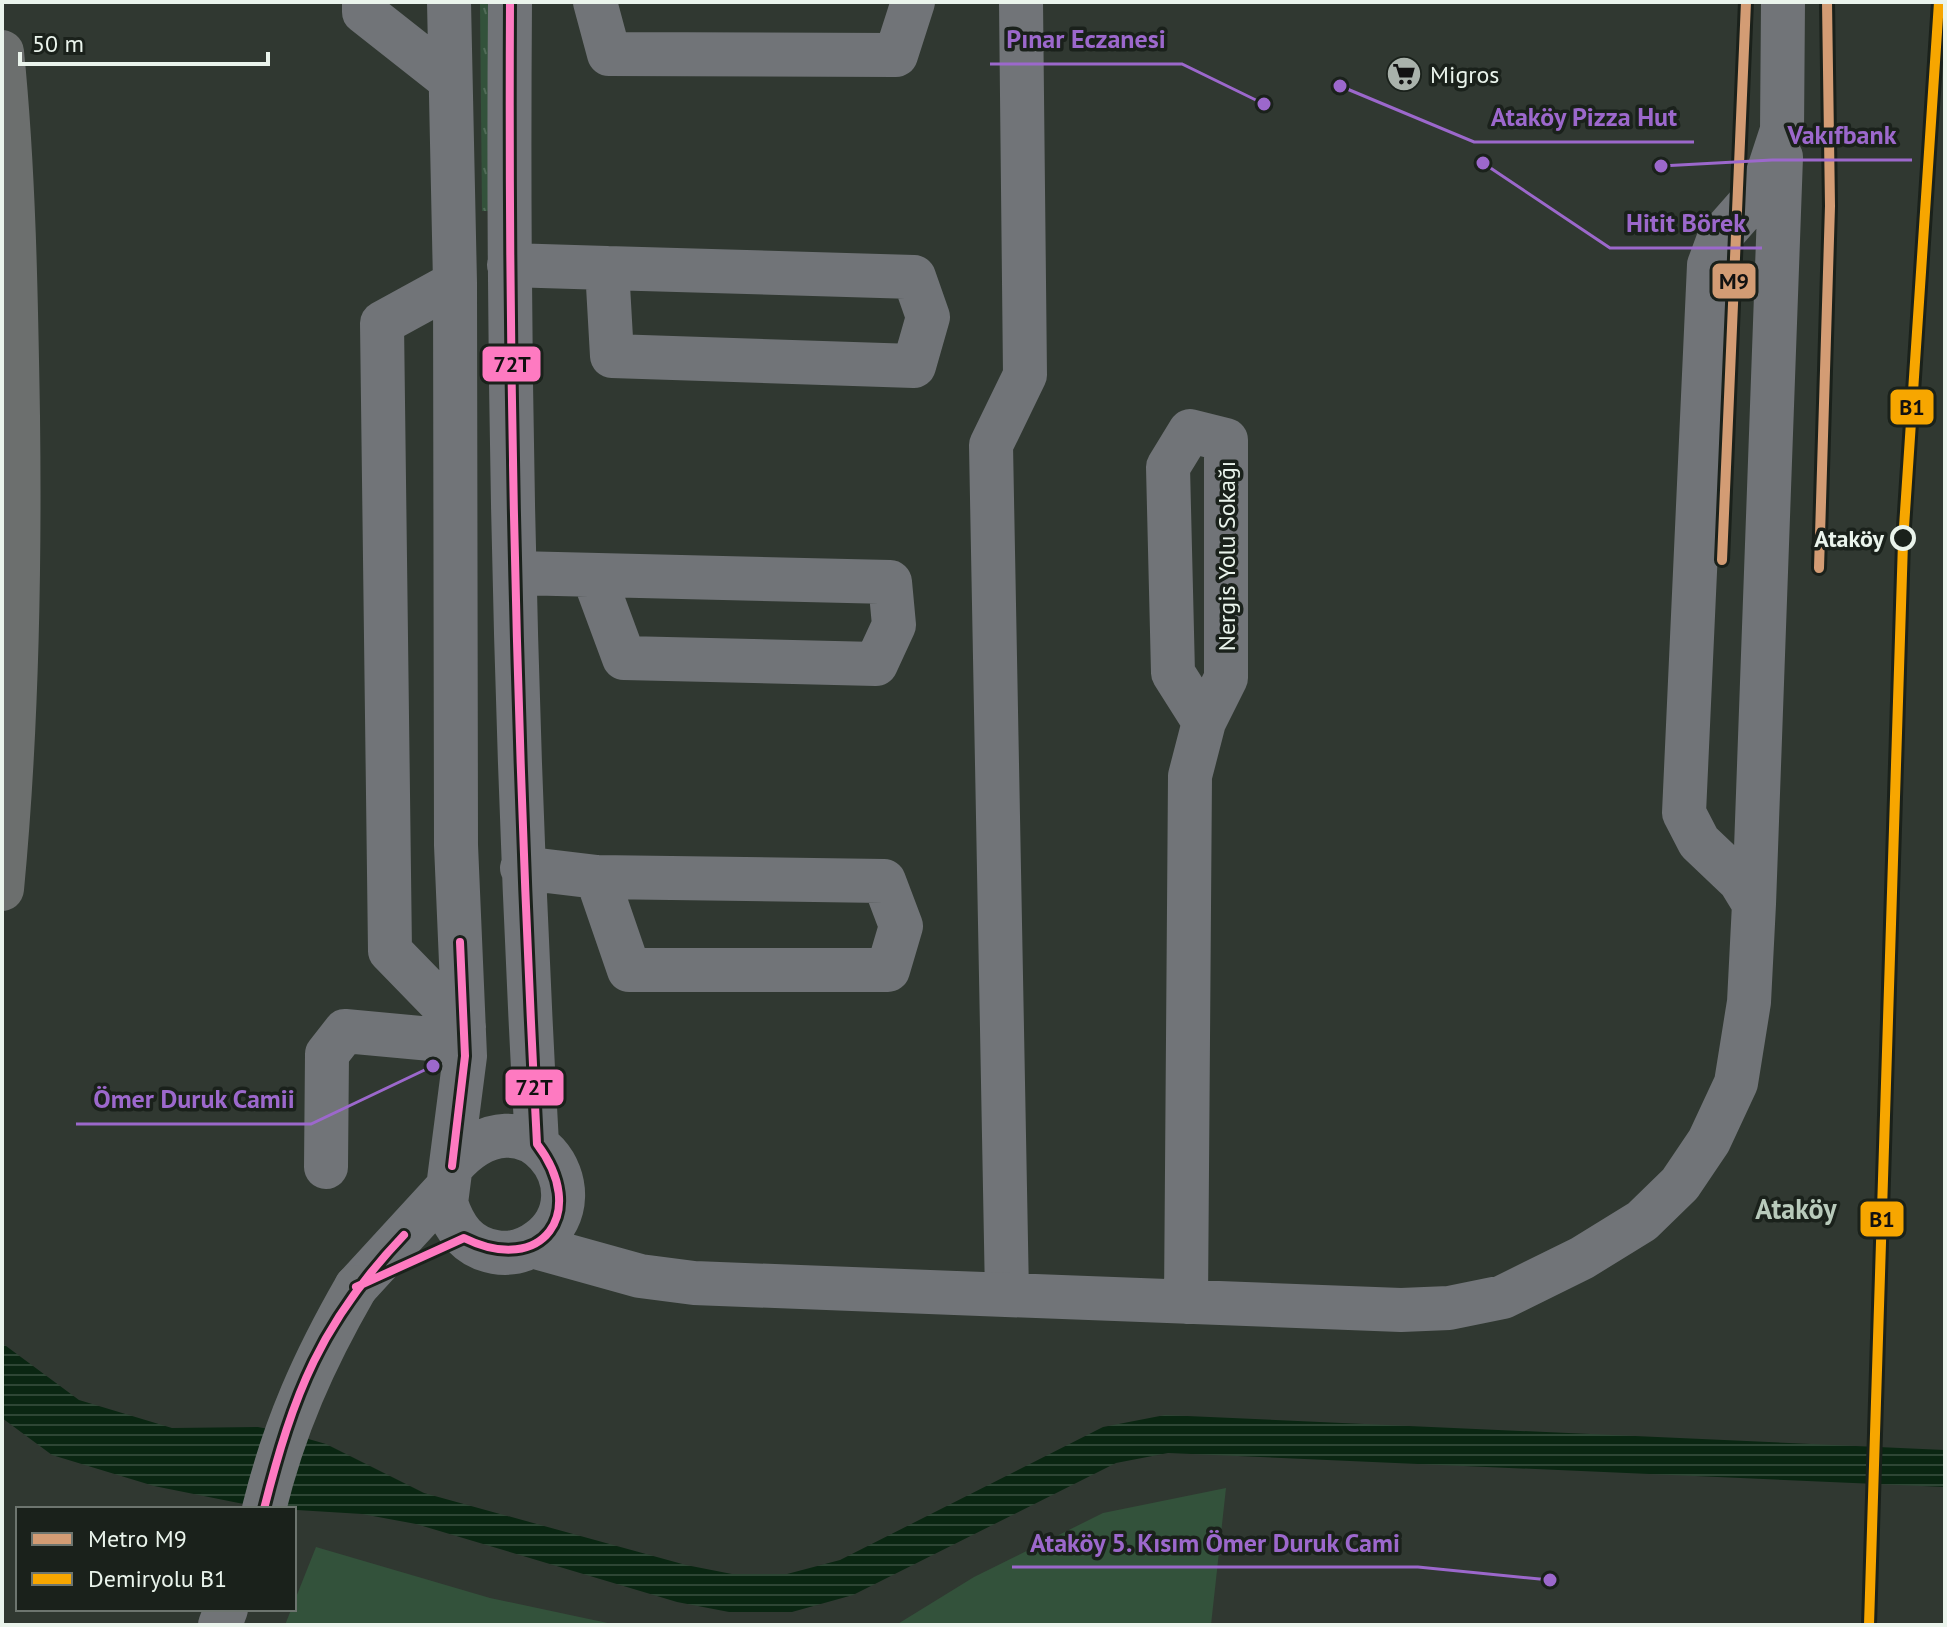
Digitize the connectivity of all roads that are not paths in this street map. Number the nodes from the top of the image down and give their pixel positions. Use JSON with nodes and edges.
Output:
{"nodes":[{"id":1,"x":364,"y":2,"type":"edge"},
{"id":2,"x":449,"y":2,"type":"edge"},
{"id":3,"x":510,"y":2,"type":"edge"},
{"id":4,"x":595,"y":2,"type":"edge"},
{"id":5,"x":913,"y":2,"type":"edge"},
{"id":6,"x":1021,"y":2,"type":"edge"},
{"id":7,"x":1783,"y":2,"type":"edge"},
{"id":8,"x":2,"y":52,"type":"edge"},
{"id":9,"x":449,"y":79,"type":"junction"},
{"id":10,"x":1782,"y":130,"type":"junction"},
{"id":11,"x":509,"y":246,"type":"junction"},
{"id":12,"x":607,"y":268,"type":"junction"},
{"id":13,"x":455,"y":271,"type":"junction"},
{"id":14,"x":516,"y":573,"type":"junction"},
{"id":15,"x":594,"y":577,"type":"junction"},
{"id":16,"x":1204,"y":722,"type":"junction"},
{"id":17,"x":456,"y":845,"type":"junction"},
{"id":18,"x":523,"y":856,"type":"junction"},
{"id":19,"x":597,"y":877,"type":"junction"},
{"id":20,"x":2,"y":889,"type":"edge"},
{"id":21,"x":1754,"y":904,"type":"junction"},
{"id":22,"x":464,"y":1035,"type":"junction"},
{"id":23,"x":537,"y":1144,"type":"junction"},
{"id":24,"x":326,"y":1167,"type":"dead end"},
{"id":25,"x":449,"y":1177,"type":"junction"},
{"id":26,"x":563,"y":1203,"type":"junction"},
{"id":27,"x":464,"y":1238,"type":"junction"},
{"id":28,"x":532,"y":1246,"type":"junction"},
{"id":29,"x":640,"y":1276,"type":"junction"},
{"id":30,"x":356,"y":1287,"type":"junction"},
{"id":31,"x":1007,"y":1295,"type":"junction"},
{"id":32,"x":1186,"y":1302,"type":"junction"},
{"id":33,"x":265,"y":1507,"type":"edge"}],
"edges":[{"from":1,"to":9,"type":"street"},
{"from":2,"to":9,"type":"street"},
{"from":3,"to":11,"type":"street"},
{"from":4,"to":5,"type":"street"},
{"from":6,"to":31,"type":"street"},
{"from":7,"to":10,"type":"street"},
{"from":8,"to":20,"type":"highway"},
{"from":9,"to":13,"type":"street"},
{"from":10,"to":21,"type":"street"},
{"from":10,"to":21,"type":"street"},
{"from":11,"to":12,"type":"street"},
{"from":11,"to":13,"type":"street"},
{"from":11,"to":14,"type":"street"},
{"from":12,"to":12,"type":"street"},
{"from":13,"to":17,"type":"street"},
{"from":13,"to":22,"type":"street"},
{"from":14,"to":15,"type":"street"},
{"from":14,"to":18,"type":"street"},
{"from":15,"to":15,"type":"street"},
{"from":16,"to":16,"type":"street","name":"Nergis Yolu Sokağı"},
{"from":16,"to":32,"type":"street"},
{"from":17,"to":18,"type":"street"},
{"from":17,"to":22,"type":"street"},
{"from":18,"to":19,"type":"street"},
{"from":18,"to":23,"type":"street"},
{"from":19,"to":19,"type":"street"},
{"from":21,"to":32,"type":"street"},
{"from":22,"to":24,"type":"street"},
{"from":22,"to":25,"type":"street"},
{"from":23,"to":25,"type":"street"},
{"from":23,"to":26,"type":"street"},
{"from":25,"to":27,"type":"street"},
{"from":25,"to":30,"type":"street"},
{"from":26,"to":28,"type":"street"},
{"from":26,"to":29,"type":"street"},
{"from":27,"to":28,"type":"street"},
{"from":27,"to":30,"type":"street"},
{"from":28,"to":29,"type":"street"},
{"from":29,"to":31,"type":"street"},
{"from":30,"to":33,"type":"main road"},
{"from":31,"to":32,"type":"street"}]}
